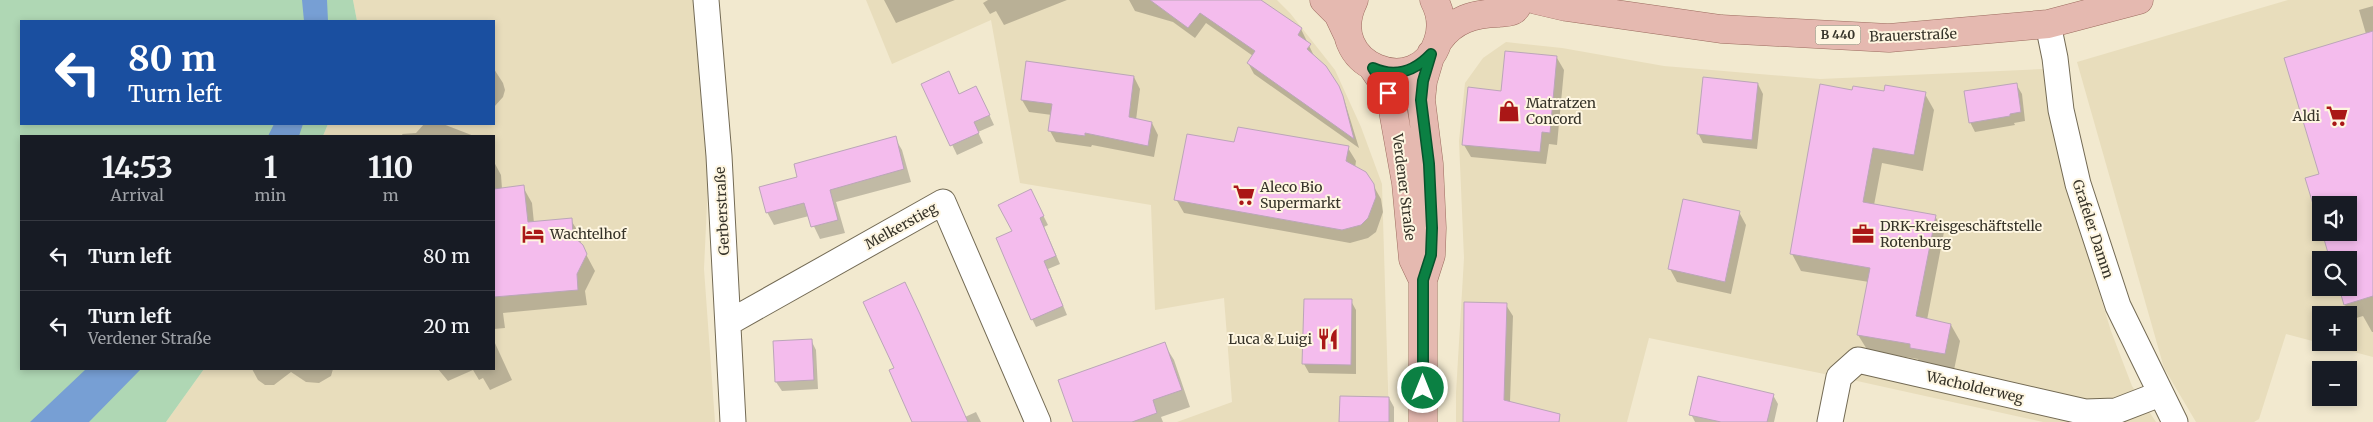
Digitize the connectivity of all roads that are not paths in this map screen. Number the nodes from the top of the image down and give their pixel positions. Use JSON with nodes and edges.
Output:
{"nodes":[{"id":1,"x":706,"y":0,"type":"edge"},
{"id":2,"x":1324,"y":0,"type":"edge"},
{"id":3,"x":1354,"y":0,"type":"edge"},
{"id":4,"x":1434,"y":0,"type":"edge"},
{"id":5,"x":1521,"y":0,"type":"edge"},
{"id":6,"x":1536,"y":0,"type":"edge"},
{"id":7,"x":2139,"y":0,"type":"edge"},
{"id":8,"x":2048,"y":24,"type":"junction"},
{"id":9,"x":1347,"y":33,"type":"junction"},
{"id":10,"x":1435,"y":47,"type":"junction"},
{"id":11,"x":1373,"y":68,"type":"junction"},
{"id":12,"x":1423,"y":280,"type":"junction"},
{"id":13,"x":728,"y":323,"type":"junction"},
{"id":14,"x":2160,"y":394,"type":"junction"},
{"id":15,"x":733,"y":422,"type":"edge"},
{"id":16,"x":1038,"y":422,"type":"edge"},
{"id":17,"x":1423,"y":422,"type":"edge"},
{"id":18,"x":1830,"y":422,"type":"edge"},
{"id":19,"x":2175,"y":422,"type":"edge"}],
"edges":[{"from":1,"to":13,"type":"street","name":"Gerberstraße"},
{"from":2,"to":9,"type":"main road","name":"Verdener Straße"},
{"from":3,"to":9,"type":"main road"},
{"from":4,"to":10,"type":"main road"},
{"from":5,"to":10,"type":"main road"},
{"from":6,"to":8,"type":"main road","name":"Brauerstraße","number":"B 440"},
{"from":7,"to":8,"type":"main road","name":"Brauerstraße","number":"B 440"},
{"from":8,"to":14,"type":"street","name":"Grafeler Damm"},
{"from":9,"to":11,"type":"main road","name":"Verdener Straße"},
{"from":10,"to":11,"type":"main road"},
{"from":10,"to":12,"type":"main road","name":"Verdener Straße"},
{"from":11,"to":12,"type":"main road","name":"Verdener Straße"},
{"from":12,"to":17,"type":"main road","name":"Verdener Straße"},
{"from":13,"to":15,"type":"street","name":"Gerberstraße"},
{"from":13,"to":16,"type":"street","name":"Melkerstieg"},
{"from":14,"to":18,"type":"street","name":"Wacholderweg"},
{"from":14,"to":19,"type":"street","name":"Grafeler Damm"}]}
